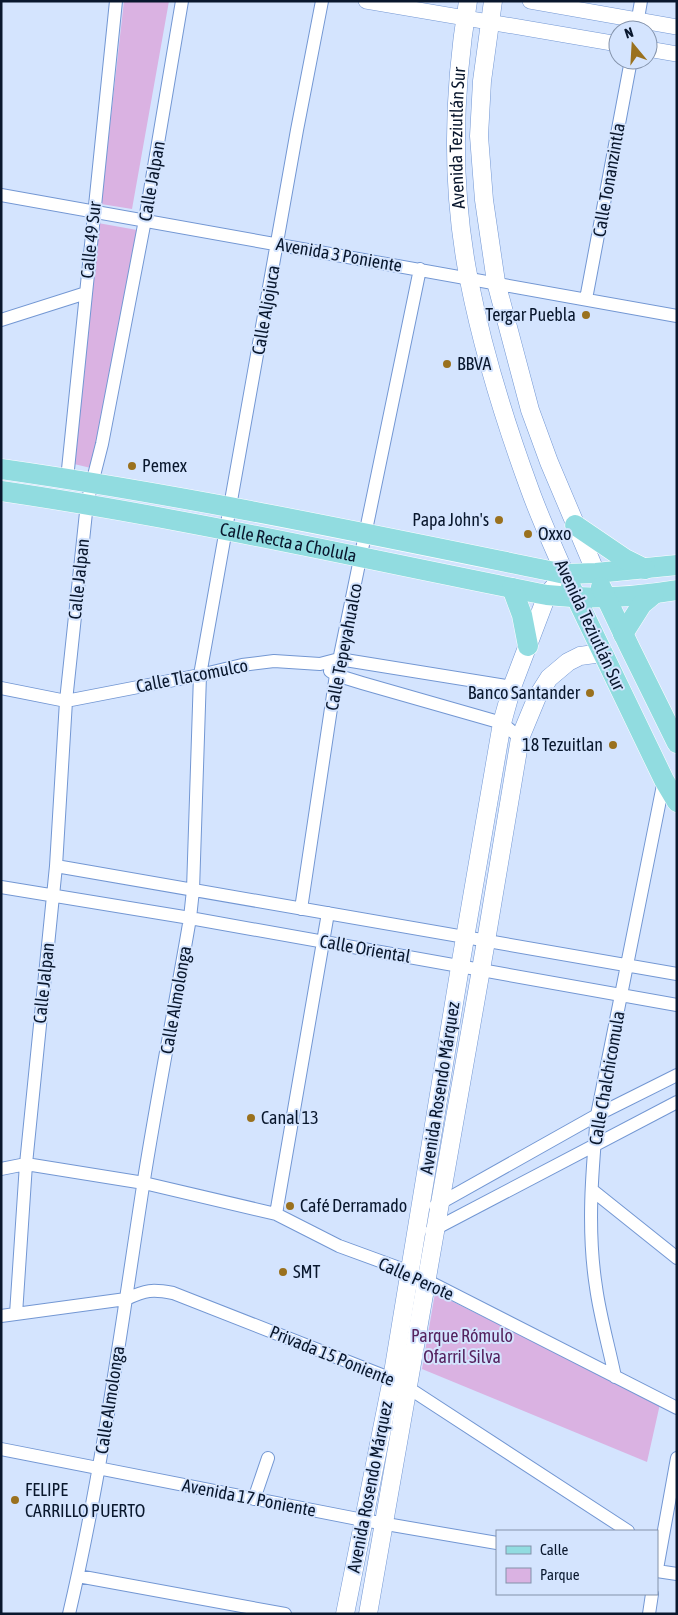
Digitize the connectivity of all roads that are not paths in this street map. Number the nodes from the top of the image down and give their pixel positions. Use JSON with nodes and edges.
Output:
{"nodes":[{"id":1,"x":116,"y":1,"type":"edge"},
{"id":2,"x":182,"y":1,"type":"edge"},
{"id":3,"x":322,"y":1,"type":"edge"},
{"id":4,"x":366,"y":1,"type":"edge"},
{"id":5,"x":493,"y":1,"type":"edge"},
{"id":6,"x":530,"y":1,"type":"edge"},
{"id":7,"x":641,"y":1,"type":"edge"},
{"id":8,"x":467,"y":10,"type":"edge"},
{"id":9,"x":614,"y":20,"type":"edge"},
{"id":10,"x":637,"y":20,"type":"edge"},
{"id":11,"x":490,"y":22,"type":"junction"},
{"id":12,"x":658,"y":26,"type":"edge"},
{"id":13,"x":677,"y":27,"type":"edge"},
{"id":14,"x":608,"y":42,"type":"edge"},
{"id":15,"x":658,"y":51,"type":"edge"},
{"id":16,"x":677,"y":54,"type":"edge"},
{"id":17,"x":629,"y":70,"type":"edge"},
{"id":18,"x":1,"y":195,"type":"edge"},
{"id":19,"x":94,"y":211,"type":"junction"},
{"id":20,"x":145,"y":220,"type":"junction"},
{"id":21,"x":278,"y":245,"type":"junction"},
{"id":22,"x":420,"y":269,"type":"junction"},
{"id":23,"x":468,"y":278,"type":"junction"},
{"id":24,"x":496,"y":282,"type":"junction"},
{"id":25,"x":86,"y":293,"type":"junction"},
{"id":26,"x":586,"y":299,"type":"junction"},
{"id":27,"x":677,"y":316,"type":"edge"},
{"id":28,"x":1,"y":320,"type":"edge"},
{"id":29,"x":1,"y":469,"type":"edge"},
{"id":30,"x":67,"y":479,"type":"junction"},
{"id":31,"x":92,"y":483,"type":"junction"},
{"id":32,"x":1,"y":491,"type":"edge"},
{"id":33,"x":87,"y":503,"type":"junction"},
{"id":34,"x":229,"y":507,"type":"junction"},
{"id":35,"x":575,"y":524,"type":"junction"},
{"id":36,"x":225,"y":530,"type":"junction"},
{"id":37,"x":366,"y":533,"type":"junction"},
{"id":38,"x":362,"y":556,"type":"junction"},
{"id":39,"x":677,"y":565,"type":"edge"},
{"id":40,"x":645,"y":569,"type":"junction"},
{"id":41,"x":596,"y":573,"type":"junction"},
{"id":42,"x":565,"y":574,"type":"junction"},
{"id":43,"x":512,"y":588,"type":"junction"},
{"id":44,"x":677,"y":590,"type":"edge"},
{"id":45,"x":654,"y":594,"type":"junction"},
{"id":46,"x":547,"y":595,"type":"junction"},
{"id":47,"x":606,"y":598,"type":"junction"},
{"id":48,"x":576,"y":599,"type":"junction"},
{"id":49,"x":623,"y":634,"type":"junction"},
{"id":50,"x":528,"y":646,"type":"junction"},
{"id":51,"x":602,"y":653,"type":"junction"},
{"id":52,"x":339,"y":659,"type":"junction"},
{"id":53,"x":320,"y":664,"type":"junction"},
{"id":54,"x":200,"y":675,"type":"junction"},
{"id":55,"x":336,"y":675,"type":"junction"},
{"id":56,"x":512,"y":687,"type":"junction"},
{"id":57,"x":1,"y":688,"type":"edge"},
{"id":58,"x":66,"y":701,"type":"junction"},
{"id":59,"x":502,"y":723,"type":"junction"},
{"id":60,"x":520,"y":738,"type":"junction"},
{"id":61,"x":677,"y":743,"type":"edge"},
{"id":62,"x":664,"y":780,"type":"junction"},
{"id":63,"x":677,"y":802,"type":"edge"},
{"id":64,"x":56,"y":866,"type":"junction"},
{"id":65,"x":1,"y":887,"type":"edge"},
{"id":66,"x":193,"y":890,"type":"junction"},
{"id":67,"x":52,"y":894,"type":"junction"},
{"id":68,"x":301,"y":909,"type":"junction"},
{"id":69,"x":328,"y":913,"type":"junction"},
{"id":70,"x":190,"y":918,"type":"junction"},
{"id":71,"x":465,"y":937,"type":"junction"},
{"id":72,"x":486,"y":941,"type":"junction"},
{"id":73,"x":324,"y":942,"type":"junction"},
{"id":74,"x":626,"y":965,"type":"junction"},
{"id":75,"x":460,"y":967,"type":"junction"},
{"id":76,"x":480,"y":970,"type":"junction"},
{"id":77,"x":677,"y":974,"type":"edge"},
{"id":78,"x":622,"y":996,"type":"junction"},
{"id":79,"x":677,"y":1005,"type":"edge"},
{"id":80,"x":677,"y":1075,"type":"edge"},
{"id":81,"x":677,"y":1102,"type":"edge"},
{"id":82,"x":597,"y":1115,"type":"junction"},
{"id":83,"x":594,"y":1146,"type":"junction"},
{"id":84,"x":26,"y":1164,"type":"junction"},
{"id":85,"x":1,"y":1169,"type":"edge"},
{"id":86,"x":144,"y":1183,"type":"junction"},
{"id":87,"x":592,"y":1190,"type":"junction"},
{"id":88,"x":439,"y":1204,"type":"junction"},
{"id":89,"x":276,"y":1214,"type":"junction"},
{"id":90,"x":420,"y":1214,"type":"junction"},
{"id":91,"x":435,"y":1229,"type":"junction"},
{"id":92,"x":416,"y":1239,"type":"junction"},
{"id":93,"x":677,"y":1258,"type":"edge"},
{"id":94,"x":410,"y":1272,"type":"junction"},
{"id":95,"x":426,"y":1281,"type":"junction"},
{"id":96,"x":126,"y":1299,"type":"junction"},
{"id":97,"x":16,"y":1314,"type":"junction"},
{"id":98,"x":1,"y":1316,"type":"edge"},
{"id":99,"x":615,"y":1377,"type":"junction"},
{"id":100,"x":400,"y":1383,"type":"junction"},
{"id":101,"x":677,"y":1408,"type":"edge"},
{"id":102,"x":1,"y":1449,"type":"edge"},
{"id":103,"x":268,"y":1458,"type":"dead end"},
{"id":104,"x":676,"y":1461,"type":"edge"},
{"id":105,"x":98,"y":1468,"type":"junction"},
{"id":106,"x":254,"y":1499,"type":"junction"},
{"id":107,"x":363,"y":1520,"type":"junction"},
{"id":108,"x":383,"y":1524,"type":"junction"},
{"id":109,"x":626,"y":1530,"type":"edge"},
{"id":110,"x":496,"y":1543,"type":"edge"},
{"id":111,"x":658,"y":1551,"type":"edge"},
{"id":112,"x":658,"y":1570,"type":"edge"},
{"id":113,"x":677,"y":1574,"type":"edge"},
{"id":114,"x":78,"y":1576,"type":"junction"},
{"id":115,"x":652,"y":1595,"type":"edge"},
{"id":116,"x":69,"y":1614,"type":"edge"},
{"id":117,"x":285,"y":1614,"type":"edge"},
{"id":118,"x":345,"y":1614,"type":"edge"},
{"id":119,"x":368,"y":1614,"type":"edge"},
{"id":120,"x":649,"y":1614,"type":"edge"}],
"edges":[{"from":1,"to":19,"type":"street","name":"Calle 49 Sur"},
{"from":2,"to":20,"type":"street","name":"Calle Jalpan"},
{"from":3,"to":21,"type":"street","name":"Calle Aljojuca"},
{"from":4,"to":8,"type":"street"},
{"from":5,"to":11,"type":"main road","name":"Avenida Teziutlán Sur"},
{"from":6,"to":9,"type":"street"},
{"from":7,"to":10,"type":"street"},
{"from":8,"to":11,"type":"street"},
{"from":8,"to":23,"type":"main road","name":"Avenida Teziutlán Sur"},
{"from":11,"to":14,"type":"street"},
{"from":11,"to":24,"type":"main road","name":"Avenida Teziutlán Sur"},
{"from":12,"to":13,"type":"street"},
{"from":15,"to":16,"type":"street"},
{"from":17,"to":26,"type":"street","name":"Calle Tonanzintla"},
{"from":18,"to":19,"type":"street","name":"Avenida 3 Poniente"},
{"from":19,"to":20,"type":"street","name":"Avenida 3 Poniente"},
{"from":19,"to":25,"type":"street","name":"Calle 49 Sur"},
{"from":20,"to":21,"type":"street","name":"Avenida 3 Poniente"},
{"from":20,"to":31,"type":"street","name":"Calle Jalpan"},
{"from":21,"to":22,"type":"street","name":"Avenida 3 Poniente"},
{"from":21,"to":34,"type":"street","name":"Calle Aljojuca"},
{"from":22,"to":23,"type":"street","name":"Avenida 3 Poniente"},
{"from":22,"to":37,"type":"street","name":"Calle Tepeyahualco"},
{"from":23,"to":24,"type":"street","name":"Avenida 3 Poniente"},
{"from":23,"to":42,"type":"main road","name":"Avenida Teziutlán Sur"},
{"from":24,"to":26,"type":"street","name":"Avenida 3 Poniente"},
{"from":24,"to":35,"type":"main road","name":"Avenida Teziutlán Sur"},
{"from":25,"to":28,"type":"street"},
{"from":25,"to":30,"type":"street","name":"Calle 49 Sur"},
{"from":26,"to":27,"type":"street","name":"Avenida 3 Poniente"},
{"from":29,"to":30,"type":"main road","name":"Calle Recta a Cholula"},
{"from":30,"to":31,"type":"main road","name":"Calle Recta a Cholula"},
{"from":31,"to":33,"type":"street","name":"Calle Jalpan"},
{"from":31,"to":34,"type":"main road","name":"Calle Recta a Cholula"},
{"from":32,"to":33,"type":"main road","name":"Calle Recta a Cholula"},
{"from":33,"to":36,"type":"main road","name":"Calle Recta a Cholula"},
{"from":33,"to":58,"type":"street","name":"Calle Jalpan"},
{"from":34,"to":36,"type":"street","name":"Calle Aljojuca"},
{"from":34,"to":37,"type":"main road","name":"Calle Recta a Cholula"},
{"from":35,"to":40,"type":"main road"},
{"from":35,"to":41,"type":"main road","name":"Avenida Teziutlán Sur"},
{"from":36,"to":38,"type":"main road","name":"Calle Recta a Cholula"},
{"from":36,"to":54,"type":"street","name":"Calle Almolonga"},
{"from":37,"to":38,"type":"street","name":"Calle Tepeyahualco"},
{"from":37,"to":42,"type":"main road","name":"Calle Recta a Cholula"},
{"from":38,"to":43,"type":"main road","name":"Calle Recta a Cholula"},
{"from":38,"to":52,"type":"street","name":"Calle Tepeyahualco"},
{"from":39,"to":40,"type":"main road","name":"Calle Recta a Cholula"},
{"from":40,"to":41,"type":"main road","name":"Calle Recta a Cholula"},
{"from":41,"to":42,"type":"main road","name":"Calle Recta a Cholula"},
{"from":41,"to":47,"type":"main road","name":"Avenida Teziutlán Sur"},
{"from":42,"to":46,"type":"main road","name":"Avenida Rosendo Márquez"},
{"from":42,"to":48,"type":"main road","name":"Avenida Teziutlán Sur"},
{"from":43,"to":46,"type":"main road","name":"Calle Recta a Cholula"},
{"from":43,"to":50,"type":"main road"},
{"from":44,"to":45,"type":"main road","name":"Calle Recta a Cholula"},
{"from":45,"to":47,"type":"main road","name":"Calle Recta a Cholula"},
{"from":45,"to":49,"type":"main road"},
{"from":46,"to":48,"type":"main road","name":"Calle Recta a Cholula"},
{"from":46,"to":50,"type":"main road","name":"Avenida Rosendo Márquez"},
{"from":47,"to":48,"type":"main road","name":"Calle Recta a Cholula"},
{"from":47,"to":49,"type":"main road","name":"Avenida Teziutlán Sur"},
{"from":48,"to":51,"type":"main road","name":"Avenida Teziutlán Sur"},
{"from":49,"to":61,"type":"main road","name":"Avenida Teziutlán Sur"},
{"from":50,"to":56,"type":"main road","name":"Avenida Rosendo Márquez"},
{"from":51,"to":60,"type":"main road","name":"Avenida Rosendo Márquez"},
{"from":51,"to":62,"type":"main road","name":"Avenida Teziutlán Sur"},
{"from":52,"to":53,"type":"street","name":"Calle Tlacomulco"},
{"from":52,"to":55,"type":"street","name":"Calle Tepeyahualco"},
{"from":52,"to":56,"type":"street","name":"Calle Tlacomulco"},
{"from":53,"to":54,"type":"street","name":"Calle Tlacomulco"},
{"from":53,"to":55,"type":"street"},
{"from":54,"to":58,"type":"street","name":"Calle Tlacomulco"},
{"from":54,"to":66,"type":"street","name":"Calle Almolonga"},
{"from":55,"to":59,"type":"street"},
{"from":55,"to":68,"type":"street","name":"Calle Tepeyahualco"},
{"from":56,"to":59,"type":"main road","name":"Avenida Rosendo Márquez"},
{"from":57,"to":58,"type":"street"},
{"from":58,"to":64,"type":"street","name":"Calle Jalpan"},
{"from":59,"to":60,"type":"street"},
{"from":59,"to":71,"type":"main road","name":"Avenida Rosendo Márquez"},
{"from":60,"to":72,"type":"main road","name":"Avenida Rosendo Márquez"},
{"from":62,"to":63,"type":"main road","name":"Avenida Teziutlán Sur"},
{"from":62,"to":74,"type":"street","name":"Calle Chalchicomula"},
{"from":64,"to":66,"type":"street","name":"Calle Oriental"},
{"from":64,"to":67,"type":"street","name":"Calle Jalpan"},
{"from":65,"to":67,"type":"street","name":"Calle Oriental"},
{"from":66,"to":68,"type":"street","name":"Calle Oriental"},
{"from":66,"to":70,"type":"street","name":"Calle Almolonga"},
{"from":67,"to":70,"type":"street","name":"Calle Oriental"},
{"from":67,"to":84,"type":"street","name":"Calle Jalpan"},
{"from":68,"to":69,"type":"street","name":"Calle Oriental"},
{"from":69,"to":71,"type":"street","name":"Calle Oriental"},
{"from":69,"to":73,"type":"street"},
{"from":70,"to":73,"type":"street","name":"Calle Oriental"},
{"from":70,"to":86,"type":"street","name":"Calle Almolonga"},
{"from":71,"to":72,"type":"street","name":"Calle Oriental"},
{"from":71,"to":75,"type":"main road","name":"Avenida Rosendo Márquez"},
{"from":72,"to":74,"type":"street","name":"Calle Oriental"},
{"from":72,"to":76,"type":"main road","name":"Avenida Rosendo Márquez"},
{"from":73,"to":75,"type":"street","name":"Calle Oriental"},
{"from":73,"to":89,"type":"street"},
{"from":74,"to":77,"type":"street","name":"Calle Oriental"},
{"from":74,"to":78,"type":"street","name":"Calle Chalchicomula"},
{"from":75,"to":76,"type":"street","name":"Calle Oriental"},
{"from":75,"to":90,"type":"main road","name":"Avenida Rosendo Márquez"},
{"from":76,"to":78,"type":"street","name":"Calle Oriental"},
{"from":76,"to":88,"type":"main road","name":"Avenida Rosendo Márquez"},
{"from":78,"to":79,"type":"street","name":"Calle Oriental"},
{"from":78,"to":82,"type":"street","name":"Calle Chalchicomula"},
{"from":80,"to":82,"type":"street"},
{"from":81,"to":83,"type":"street"},
{"from":82,"to":83,"type":"street","name":"Calle Chalchicomula"},
{"from":82,"to":88,"type":"street"},
{"from":83,"to":87,"type":"street","name":"Calle Chalchicomula"},
{"from":83,"to":91,"type":"street"},
{"from":84,"to":85,"type":"street"},
{"from":84,"to":86,"type":"street","name":"Calle Perote"},
{"from":84,"to":97,"type":"street","name":"Calle Jalpan"},
{"from":86,"to":89,"type":"street","name":"Calle Perote"},
{"from":86,"to":96,"type":"street","name":"Calle Almolonga"},
{"from":87,"to":93,"type":"street"},
{"from":87,"to":99,"type":"street","name":"Calle Chalchicomula"},
{"from":88,"to":90,"type":"street"},
{"from":88,"to":91,"type":"main road","name":"Avenida Rosendo Márquez"},
{"from":89,"to":94,"type":"street","name":"Calle Perote"},
{"from":90,"to":92,"type":"main road","name":"Avenida Rosendo Márquez"},
{"from":91,"to":92,"type":"street"},
{"from":91,"to":95,"type":"main road","name":"Avenida Rosendo Márquez"},
{"from":92,"to":94,"type":"main road","name":"Avenida Rosendo Márquez"},
{"from":94,"to":95,"type":"street","name":"Calle Perote"},
{"from":94,"to":100,"type":"main road","name":"Avenida Rosendo Márquez"},
{"from":95,"to":99,"type":"street","name":"Calle Perote"},
{"from":95,"to":100,"type":"main road","name":"Avenida Rosendo Márquez"},
{"from":96,"to":97,"type":"street","name":"Privada 15 Poniente"},
{"from":96,"to":100,"type":"street","name":"Privada 15 Poniente"},
{"from":96,"to":105,"type":"street","name":"Calle Almolonga"},
{"from":97,"to":98,"type":"street","name":"Privada 15 Poniente"},
{"from":99,"to":101,"type":"street","name":"Calle Perote"},
{"from":100,"to":107,"type":"main road","name":"Avenida Rosendo Márquez"},
{"from":100,"to":108,"type":"main road","name":"Avenida Rosendo Márquez"},
{"from":100,"to":109,"type":"street","name":"Privada 15 Poniente"},
{"from":102,"to":105,"type":"street","name":"Avenida 17 Poniente"},
{"from":103,"to":106,"type":"street"},
{"from":104,"to":111,"type":"street"},
{"from":105,"to":106,"type":"street","name":"Avenida 17 Poniente"},
{"from":105,"to":114,"type":"street","name":"Calle Almolonga"},
{"from":106,"to":107,"type":"street","name":"Avenida 17 Poniente"},
{"from":107,"to":108,"type":"street","name":"Avenida 17 Poniente"},
{"from":107,"to":118,"type":"main road","name":"Avenida Rosendo Márquez"},
{"from":108,"to":110,"type":"street","name":"Avenida 17 Poniente"},
{"from":108,"to":119,"type":"main road","name":"Avenida Rosendo Márquez"},
{"from":112,"to":113,"type":"street"},
{"from":114,"to":116,"type":"street","name":"Calle Almolonga"},
{"from":114,"to":117,"type":"street"},
{"from":115,"to":120,"type":"street"}]}
